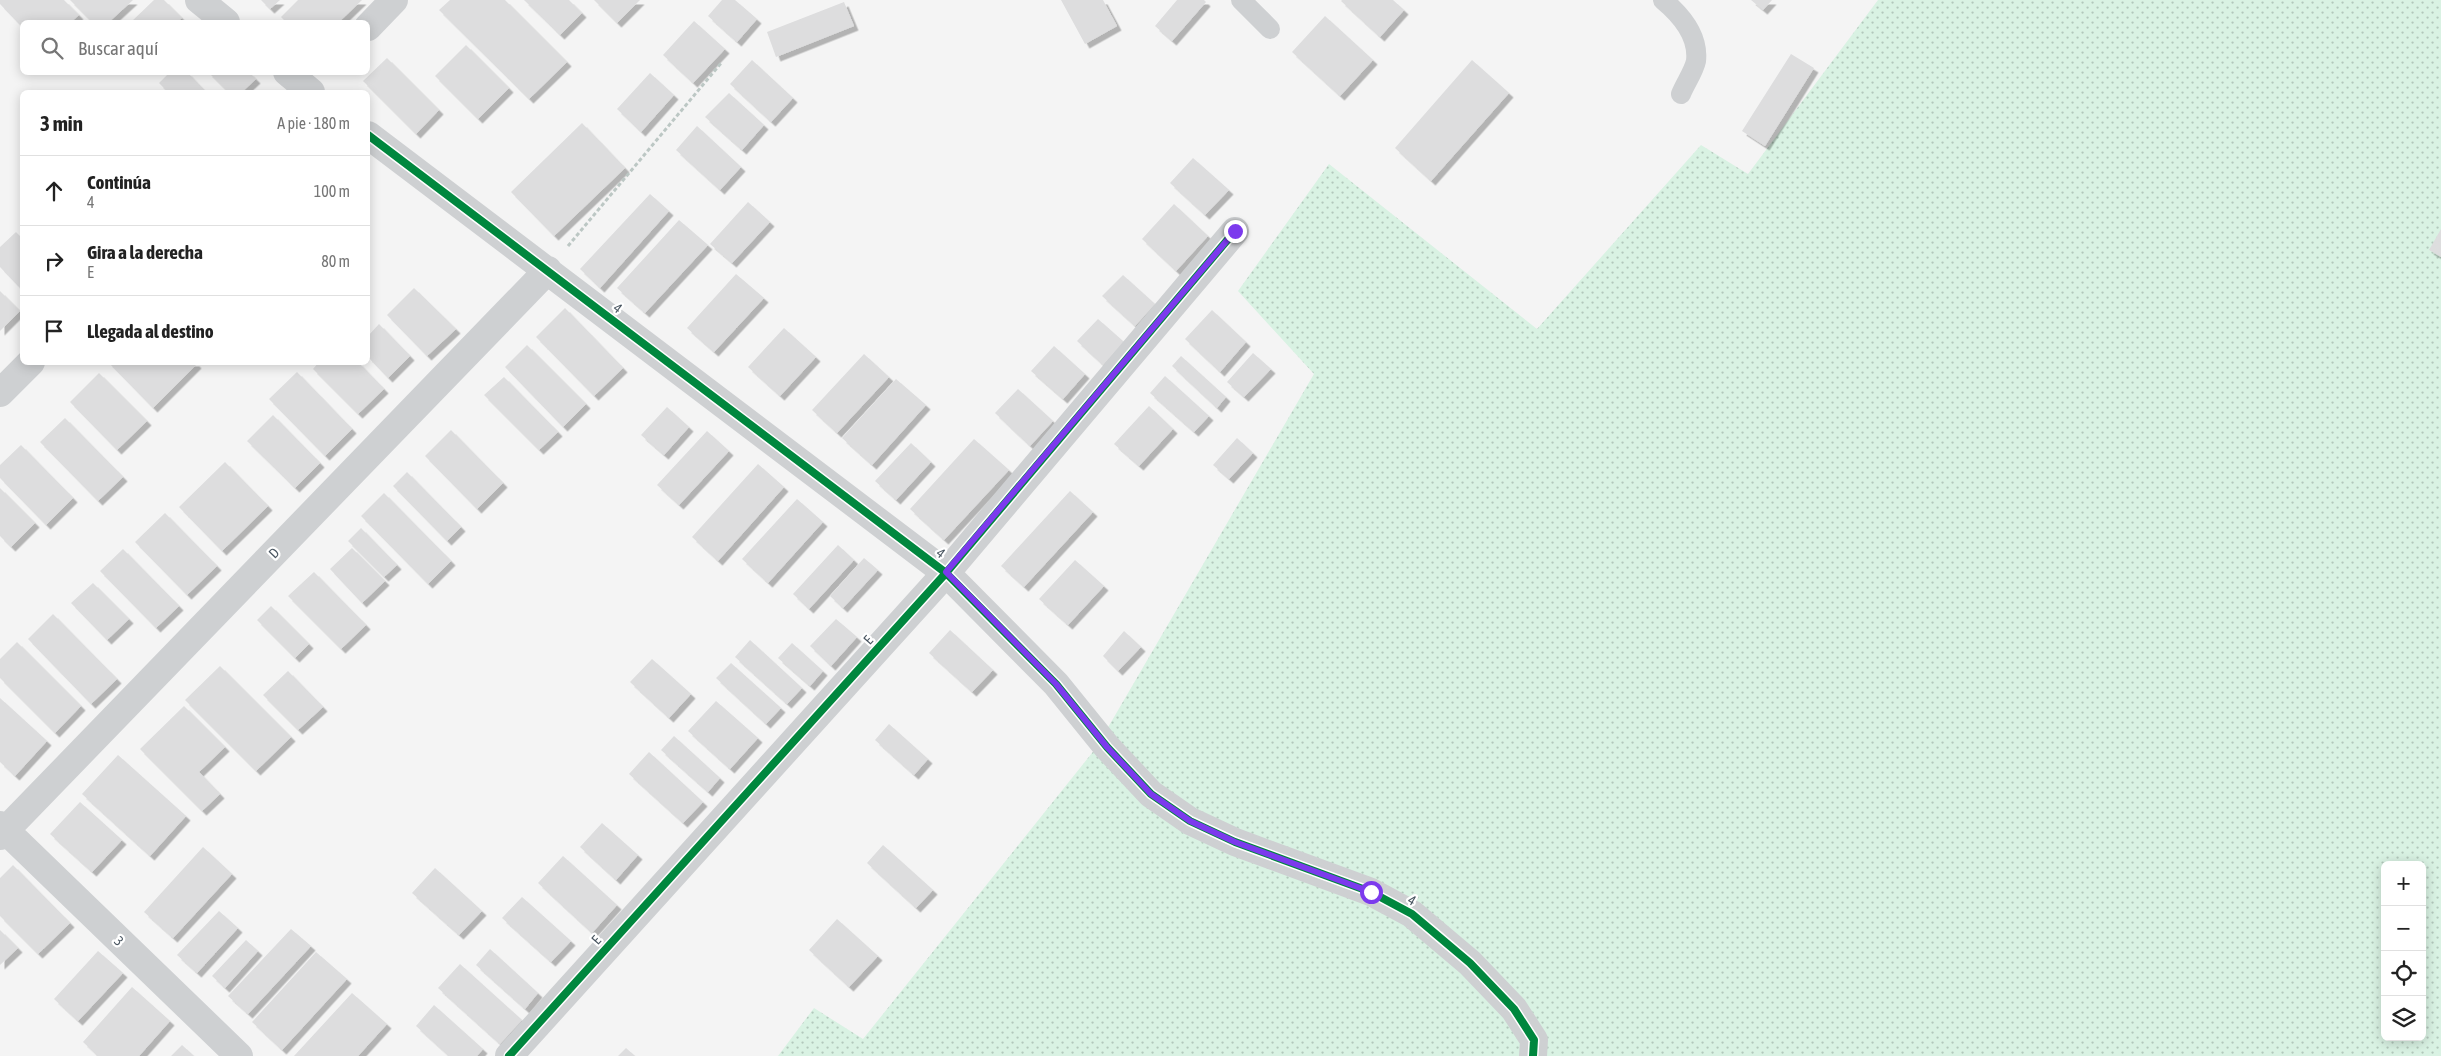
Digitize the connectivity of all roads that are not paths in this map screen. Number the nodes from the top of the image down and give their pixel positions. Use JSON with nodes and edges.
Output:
{"nodes":[{"id":1,"x":199,"y":0,"type":"edge"},
{"id":2,"x":394,"y":0,"type":"edge"},
{"id":3,"x":1241,"y":0,"type":"edge"},
{"id":4,"x":1663,"y":0,"type":"edge"},
{"id":5,"x":224,"y":20,"type":"edge"},
{"id":6,"x":370,"y":24,"type":"edge"},
{"id":7,"x":1270,"y":29,"type":"dead end"},
{"id":8,"x":1681,"y":94,"type":"dead end"},
{"id":9,"x":370,"y":136,"type":"edge"},
{"id":10,"x":1235,"y":231,"type":"dead end"},
{"id":11,"x":548,"y":270,"type":"junction"},
{"id":12,"x":28,"y":365,"type":"edge"},
{"id":13,"x":0,"y":393,"type":"edge"},
{"id":14,"x":946,"y":572,"type":"junction"},
{"id":15,"x":2,"y":831,"type":"edge"},
{"id":16,"x":239,"y":1056,"type":"edge"},
{"id":17,"x":509,"y":1056,"type":"edge"},
{"id":18,"x":1533,"y":1056,"type":"edge"}],
"edges":[{"from":1,"to":5,"type":"street"},
{"from":2,"to":6,"type":"street"},
{"from":3,"to":7,"type":"lane"},
{"from":4,"to":8,"type":"lane"},
{"from":9,"to":11,"type":"street","name":"4"},
{"from":10,"to":14,"type":"street","name":"E"},
{"from":11,"to":14,"type":"street","name":"4"},
{"from":11,"to":15,"type":"street","name":"D"},
{"from":12,"to":13,"type":"street"},
{"from":14,"to":17,"type":"street","name":"E"},
{"from":14,"to":18,"type":"street","name":"4"},
{"from":15,"to":16,"type":"street","name":"3"}]}
